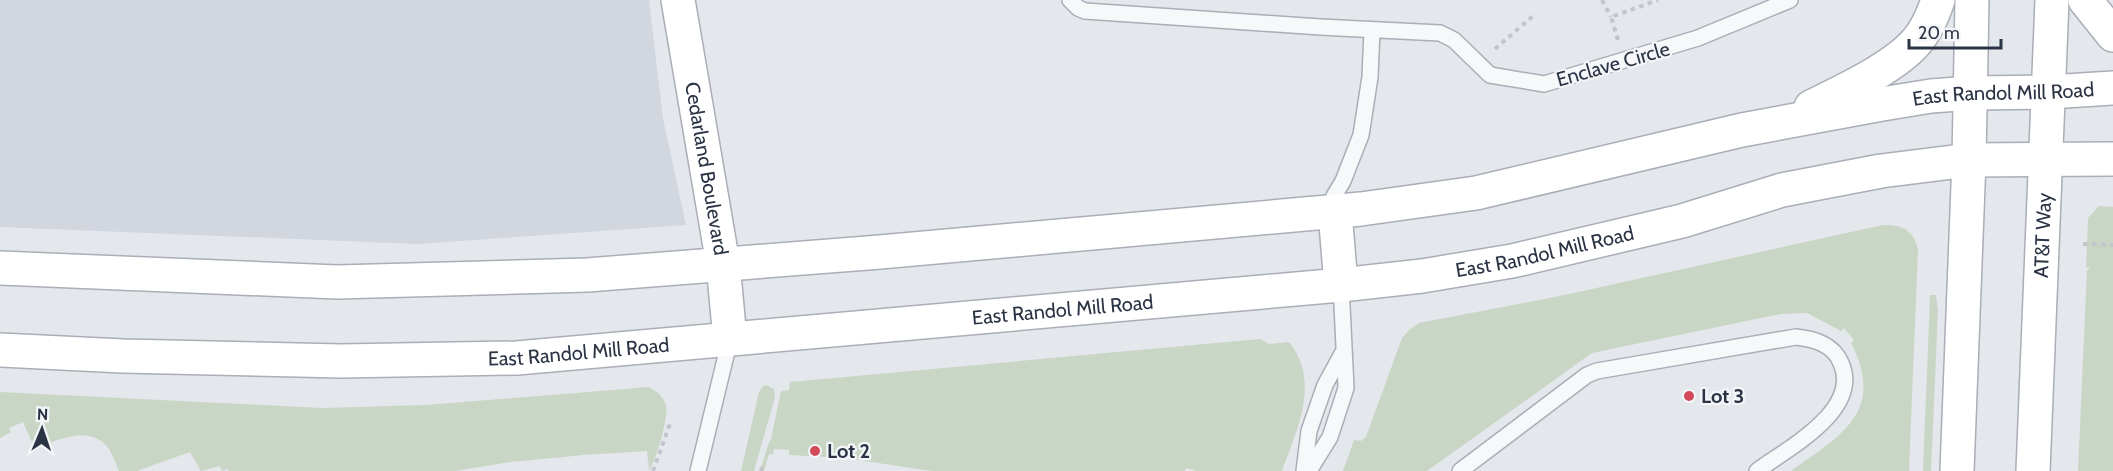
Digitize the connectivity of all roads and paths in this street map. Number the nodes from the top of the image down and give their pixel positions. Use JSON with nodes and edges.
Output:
{"nodes":[{"id":1,"x":678,"y":0,"type":"edge"},
{"id":2,"x":1070,"y":0,"type":"edge"},
{"id":3,"x":1602,"y":0,"type":"edge"},
{"id":4,"x":1658,"y":0,"type":"edge"},
{"id":5,"x":1790,"y":0,"type":"edge"},
{"id":6,"x":1938,"y":0,"type":"edge"},
{"id":7,"x":1972,"y":0,"type":"edge"},
{"id":8,"x":2052,"y":0,"type":"edge"},
{"id":9,"x":2085,"y":0,"type":"edge"},
{"id":10,"x":1534,"y":15,"type":"dead end"},
{"id":11,"x":1611,"y":17,"type":"junction"},
{"id":12,"x":1372,"y":30,"type":"junction"},
{"id":13,"x":2113,"y":35,"type":"edge"},
{"id":14,"x":1624,"y":61,"type":"junction"},
{"id":15,"x":1478,"y":63,"type":"junction"},
{"id":16,"x":2113,"y":88,"type":"edge"},
{"id":17,"x":2049,"y":92,"type":"junction"},
{"id":18,"x":1971,"y":93,"type":"junction"},
{"id":19,"x":1785,"y":121,"type":"junction"},
{"id":20,"x":2046,"y":158,"type":"junction"},
{"id":21,"x":2113,"y":159,"type":"edge"},
{"id":22,"x":1969,"y":160,"type":"junction"},
{"id":23,"x":1334,"y":204,"type":"junction"},
{"id":24,"x":2082,"y":244,"type":"dead end"},
{"id":25,"x":2113,"y":245,"type":"edge"},
{"id":26,"x":723,"y":264,"type":"junction"},
{"id":27,"x":0,"y":268,"type":"edge"},
{"id":28,"x":1341,"y":285,"type":"junction"},
{"id":29,"x":730,"y":339,"type":"junction"},
{"id":30,"x":0,"y":350,"type":"edge"},
{"id":31,"x":1343,"y":352,"type":"junction"},
{"id":32,"x":671,"y":421,"type":"dead end"},
{"id":33,"x":653,"y":471,"type":"edge"},
{"id":34,"x":698,"y":471,"type":"edge"},
{"id":35,"x":1304,"y":471,"type":"edge"},
{"id":36,"x":1309,"y":471,"type":"edge"},
{"id":37,"x":1460,"y":471,"type":"edge"},
{"id":38,"x":1757,"y":471,"type":"edge"},
{"id":39,"x":1957,"y":471,"type":"edge"},
{"id":40,"x":2033,"y":471,"type":"edge"}],
"edges":[{"from":1,"to":26,"type":"main road","name":"Cedarland Boulevard"},
{"from":2,"to":12,"type":"lane","name":"Enclave Circle"},
{"from":3,"to":11,"type":"path"},
{"from":4,"to":11,"type":"path"},
{"from":5,"to":14,"type":"lane","name":"Enclave Circle"},
{"from":6,"to":19,"type":"main road"},
{"from":7,"to":18,"type":"main road"},
{"from":8,"to":17,"type":"main road","name":"AT&T Way"},
{"from":9,"to":13,"type":"main road"},
{"from":10,"to":15,"type":"path"},
{"from":11,"to":14,"type":"path"},
{"from":12,"to":15,"type":"lane","name":"Enclave Circle"},
{"from":12,"to":23,"type":"lane"},
{"from":14,"to":15,"type":"lane","name":"Enclave Circle"},
{"from":16,"to":17,"type":"main road","name":"East Randol Mill Road"},
{"from":17,"to":18,"type":"main road","name":"East Randol Mill Road"},
{"from":17,"to":20,"type":"main road","name":"AT&T Way"},
{"from":18,"to":19,"type":"main road","name":"East Randol Mill Road"},
{"from":18,"to":22,"type":"main road"},
{"from":19,"to":23,"type":"main road","name":"East Randol Mill Road"},
{"from":20,"to":21,"type":"main road","name":"East Randol Mill Road"},
{"from":20,"to":22,"type":"main road","name":"East Randol Mill Road"},
{"from":20,"to":40,"type":"main road","name":"AT&T Way"},
{"from":22,"to":28,"type":"main road","name":"East Randol Mill Road"},
{"from":22,"to":39,"type":"main road"},
{"from":23,"to":26,"type":"main road","name":"East Randol Mill Road"},
{"from":23,"to":28,"type":"main road"},
{"from":24,"to":25,"type":"path"},
{"from":26,"to":27,"type":"main road","name":"East Randol Mill Road"},
{"from":26,"to":29,"type":"main road","name":"Cedarland Boulevard"},
{"from":28,"to":29,"type":"main road","name":"East Randol Mill Road"},
{"from":28,"to":31,"type":"lane"},
{"from":29,"to":30,"type":"main road","name":"East Randol Mill Road"},
{"from":29,"to":34,"type":"lane"},
{"from":31,"to":35,"type":"lane"},
{"from":31,"to":36,"type":"lane"},
{"from":32,"to":33,"type":"path"},
{"from":37,"to":38,"type":"lane"}]}
